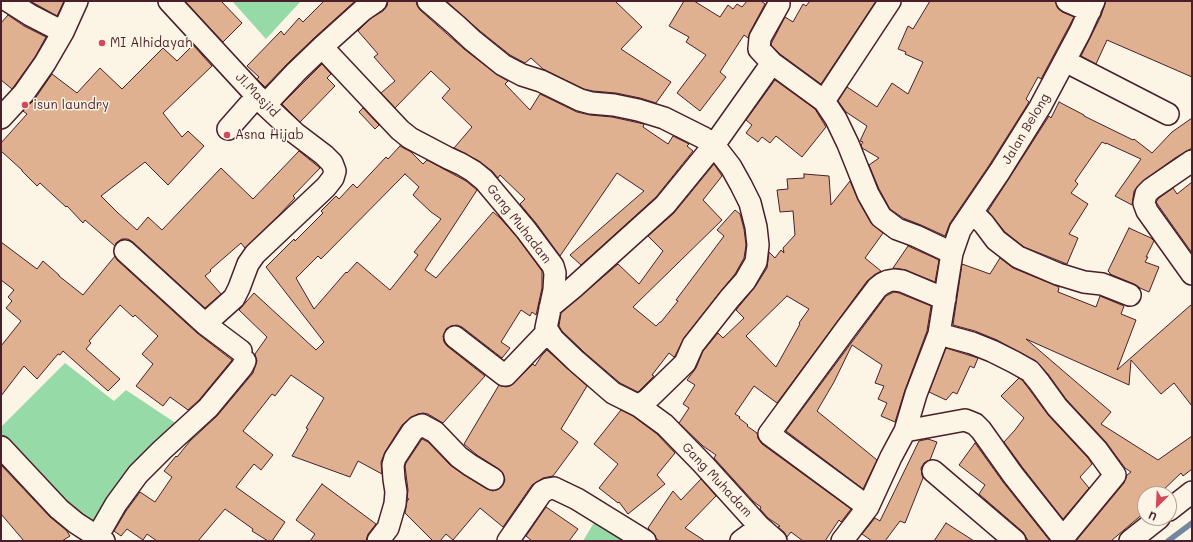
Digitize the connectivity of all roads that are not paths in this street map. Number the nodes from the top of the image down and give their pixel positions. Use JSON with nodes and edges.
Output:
{"nodes":[{"id":1,"x":8,"y":1,"type":"edge"},
{"id":2,"x":77,"y":1,"type":"edge"},
{"id":3,"x":169,"y":1,"type":"edge"},
{"id":4,"x":376,"y":1,"type":"edge"},
{"id":5,"x":428,"y":1,"type":"edge"},
{"id":6,"x":779,"y":1,"type":"edge"},
{"id":7,"x":890,"y":1,"type":"edge"},
{"id":8,"x":1067,"y":1,"type":"edge"},
{"id":9,"x":1092,"y":6,"type":"edge"},
{"id":10,"x":63,"y":32,"type":"junction"},
{"id":11,"x":322,"y":47,"type":"junction"},
{"id":12,"x":1065,"y":61,"type":"junction"},
{"id":13,"x":772,"y":63,"type":"junction"},
{"id":14,"x":261,"y":101,"type":"junction"},
{"id":15,"x":824,"y":102,"type":"junction"},
{"id":16,"x":1168,"y":114,"type":"dead end"},
{"id":17,"x":1,"y":118,"type":"edge"},
{"id":18,"x":228,"y":129,"type":"dead end"},
{"id":19,"x":714,"y":145,"type":"junction"},
{"id":20,"x":1192,"y":161,"type":"edge"},
{"id":21,"x":971,"y":214,"type":"junction"},
{"id":22,"x":125,"y":251,"type":"dead end"},
{"id":23,"x":952,"y":253,"type":"junction"},
{"id":24,"x":1192,"y":274,"type":"edge"},
{"id":25,"x":1130,"y":295,"type":"dead end"},
{"id":26,"x":945,"y":299,"type":"junction"},
{"id":27,"x":550,"y":307,"type":"junction"},
{"id":28,"x":205,"y":324,"type":"junction"},
{"id":29,"x":547,"y":332,"type":"junction"},
{"id":30,"x":939,"y":334,"type":"junction"},
{"id":31,"x":455,"y":337,"type":"dead end"},
{"id":32,"x":639,"y":406,"type":"junction"},
{"id":33,"x":905,"y":431,"type":"junction"},
{"id":34,"x":1,"y":447,"type":"edge"},
{"id":35,"x":933,"y":471,"type":"dead end"},
{"id":36,"x":493,"y":479,"type":"dead end"},
{"id":37,"x":1192,"y":492,"type":"edge"},
{"id":38,"x":1177,"y":504,"type":"edge"},
{"id":39,"x":868,"y":507,"type":"junction"},
{"id":40,"x":1149,"y":526,"type":"edge"},
{"id":41,"x":760,"y":527,"type":"junction"},
{"id":42,"x":101,"y":539,"type":"edge"},
{"id":43,"x":378,"y":541,"type":"edge"},
{"id":44,"x":508,"y":541,"type":"edge"},
{"id":45,"x":645,"y":541,"type":"edge"},
{"id":46,"x":741,"y":541,"type":"edge"},
{"id":47,"x":776,"y":541,"type":"edge"},
{"id":48,"x":842,"y":541,"type":"edge"},
{"id":49,"x":1015,"y":541,"type":"edge"},
{"id":50,"x":1130,"y":541,"type":"edge"}],
"edges":[{"from":1,"to":10,"type":"street"},
{"from":2,"to":10,"type":"street"},
{"from":3,"to":14,"type":"street","name":"Jl.Masjid"},
{"from":4,"to":11,"type":"street"},
{"from":5,"to":19,"type":"street"},
{"from":6,"to":13,"type":"street"},
{"from":7,"to":15,"type":"street"},
{"from":8,"to":9,"type":"street"},
{"from":9,"to":12,"type":"street","name":"Jalan Belong"},
{"from":10,"to":17,"type":"street"},
{"from":11,"to":14,"type":"street"},
{"from":11,"to":27,"type":"street","name":"Gang Muhadam"},
{"from":12,"to":16,"type":"street"},
{"from":12,"to":21,"type":"street","name":"Jalan Belong"},
{"from":13,"to":15,"type":"street"},
{"from":13,"to":19,"type":"street"},
{"from":14,"to":18,"type":"street"},
{"from":14,"to":28,"type":"street","name":"Jl.Masjid"},
{"from":15,"to":23,"type":"street"},
{"from":19,"to":27,"type":"street"},
{"from":19,"to":32,"type":"street"},
{"from":20,"to":24,"type":"street"},
{"from":21,"to":23,"type":"street","name":"Jalan Belong"},
{"from":21,"to":25,"type":"street"},
{"from":22,"to":28,"type":"street"},
{"from":23,"to":26,"type":"street","name":"Jalan Belong"},
{"from":26,"to":30,"type":"street","name":"Jalan Belong"},
{"from":26,"to":39,"type":"street"},
{"from":27,"to":29,"type":"street","name":"Gang Muhadam"},
{"from":28,"to":42,"type":"street"},
{"from":29,"to":31,"type":"street"},
{"from":29,"to":32,"type":"street","name":"Gang Muhadam"},
{"from":30,"to":33,"type":"street","name":"Jalan Belong"},
{"from":30,"to":33,"type":"street"},
{"from":32,"to":41,"type":"street","name":"Gang Muhadam"},
{"from":33,"to":39,"type":"street","name":"Jalan Belong"},
{"from":34,"to":42,"type":"street"},
{"from":35,"to":49,"type":"street"},
{"from":36,"to":43,"type":"street"},
{"from":37,"to":38,"type":"street"},
{"from":39,"to":48,"type":"street","name":"Jalan Belong"},
{"from":40,"to":50,"type":"street"},
{"from":41,"to":46,"type":"street"},
{"from":41,"to":47,"type":"street","name":"Gang Muhadam"},
{"from":44,"to":45,"type":"street"}]}
